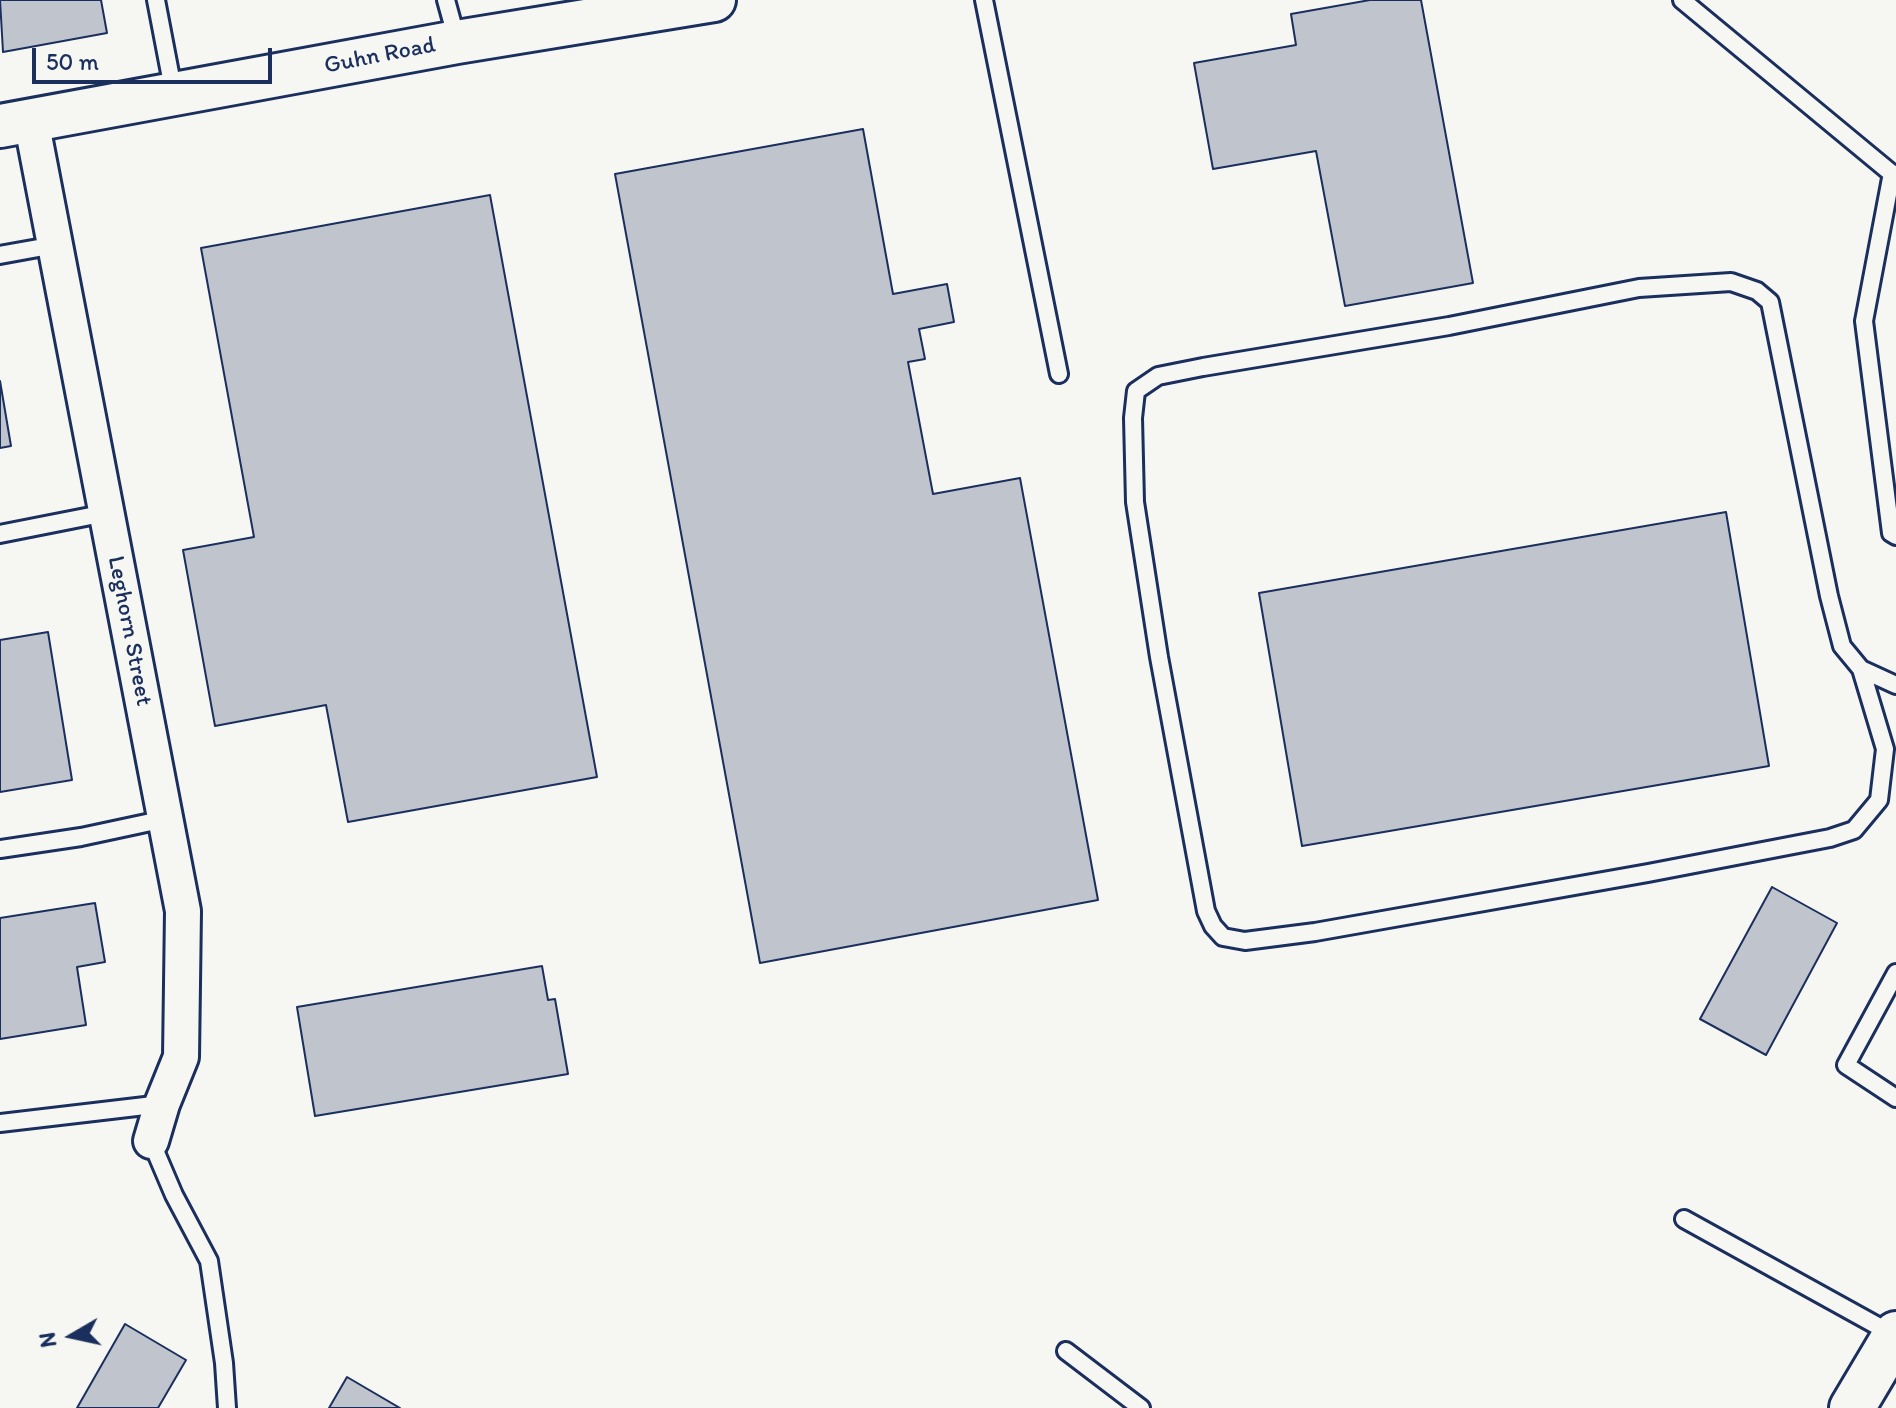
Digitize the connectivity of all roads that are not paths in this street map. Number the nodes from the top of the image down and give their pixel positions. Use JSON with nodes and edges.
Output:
{"nodes":[{"id":1,"x":156,"y":0,"type":"edge"},
{"id":2,"x":446,"y":0,"type":"edge"},
{"id":3,"x":709,"y":0,"type":"edge"},
{"id":4,"x":984,"y":0,"type":"edge"},
{"id":5,"x":1682,"y":0,"type":"edge"},
{"id":6,"x":457,"y":42,"type":"junction"},
{"id":7,"x":174,"y":95,"type":"junction"},
{"id":8,"x":16,"y":123,"type":"edge"},
{"id":9,"x":1894,"y":175,"type":"edge"},
{"id":10,"x":55,"y":245,"type":"junction"},
{"id":11,"x":0,"y":255,"type":"edge"},
{"id":12,"x":1059,"y":374,"type":"dead end"},
{"id":13,"x":106,"y":513,"type":"junction"},
{"id":14,"x":0,"y":534,"type":"edge"},
{"id":15,"x":1896,"y":536,"type":"edge"},
{"id":16,"x":1861,"y":669,"type":"junction"},
{"id":17,"x":1896,"y":685,"type":"edge"},
{"id":18,"x":165,"y":819,"type":"junction"},
{"id":19,"x":0,"y":849,"type":"edge"},
{"id":20,"x":1896,"y":973,"type":"edge"},
{"id":21,"x":1896,"y":1098,"type":"edge"},
{"id":22,"x":162,"y":1104,"type":"junction"},
{"id":23,"x":0,"y":1123,"type":"edge"},
{"id":24,"x":151,"y":1141,"type":"joint"},
{"id":25,"x":1684,"y":1219,"type":"dead end"},
{"id":26,"x":1896,"y":1335,"type":"edge"},
{"id":27,"x":1066,"y":1351,"type":"dead end"},
{"id":28,"x":227,"y":1408,"type":"edge"},
{"id":29,"x":1141,"y":1408,"type":"edge"},
{"id":30,"x":1852,"y":1408,"type":"edge"}],
"edges":[{"from":1,"to":7,"type":"lane"},
{"from":2,"to":6,"type":"lane"},
{"from":3,"to":6,"type":"street","name":"Guhn Road"},
{"from":4,"to":12,"type":"lane"},
{"from":5,"to":9,"type":"lane"},
{"from":6,"to":7,"type":"street","name":"Guhn Road"},
{"from":7,"to":8,"type":"street","name":"Guhn Road"},
{"from":8,"to":10,"type":"street","name":"Leghorn Street"},
{"from":9,"to":15,"type":"lane"},
{"from":10,"to":11,"type":"lane"},
{"from":10,"to":13,"type":"street","name":"Leghorn Street"},
{"from":13,"to":14,"type":"lane"},
{"from":13,"to":18,"type":"street","name":"Leghorn Street"},
{"from":16,"to":16,"type":"lane"},
{"from":16,"to":17,"type":"lane"},
{"from":18,"to":19,"type":"lane"},
{"from":18,"to":22,"type":"street","name":"Leghorn Street"},
{"from":20,"to":21,"type":"lane"},
{"from":22,"to":23,"type":"lane"},
{"from":22,"to":24,"type":"street","name":"Leghorn Street"},
{"from":24,"to":28,"type":"lane"},
{"from":25,"to":26,"type":"lane"},
{"from":26,"to":30,"type":"main road"},
{"from":27,"to":29,"type":"lane"}]}
